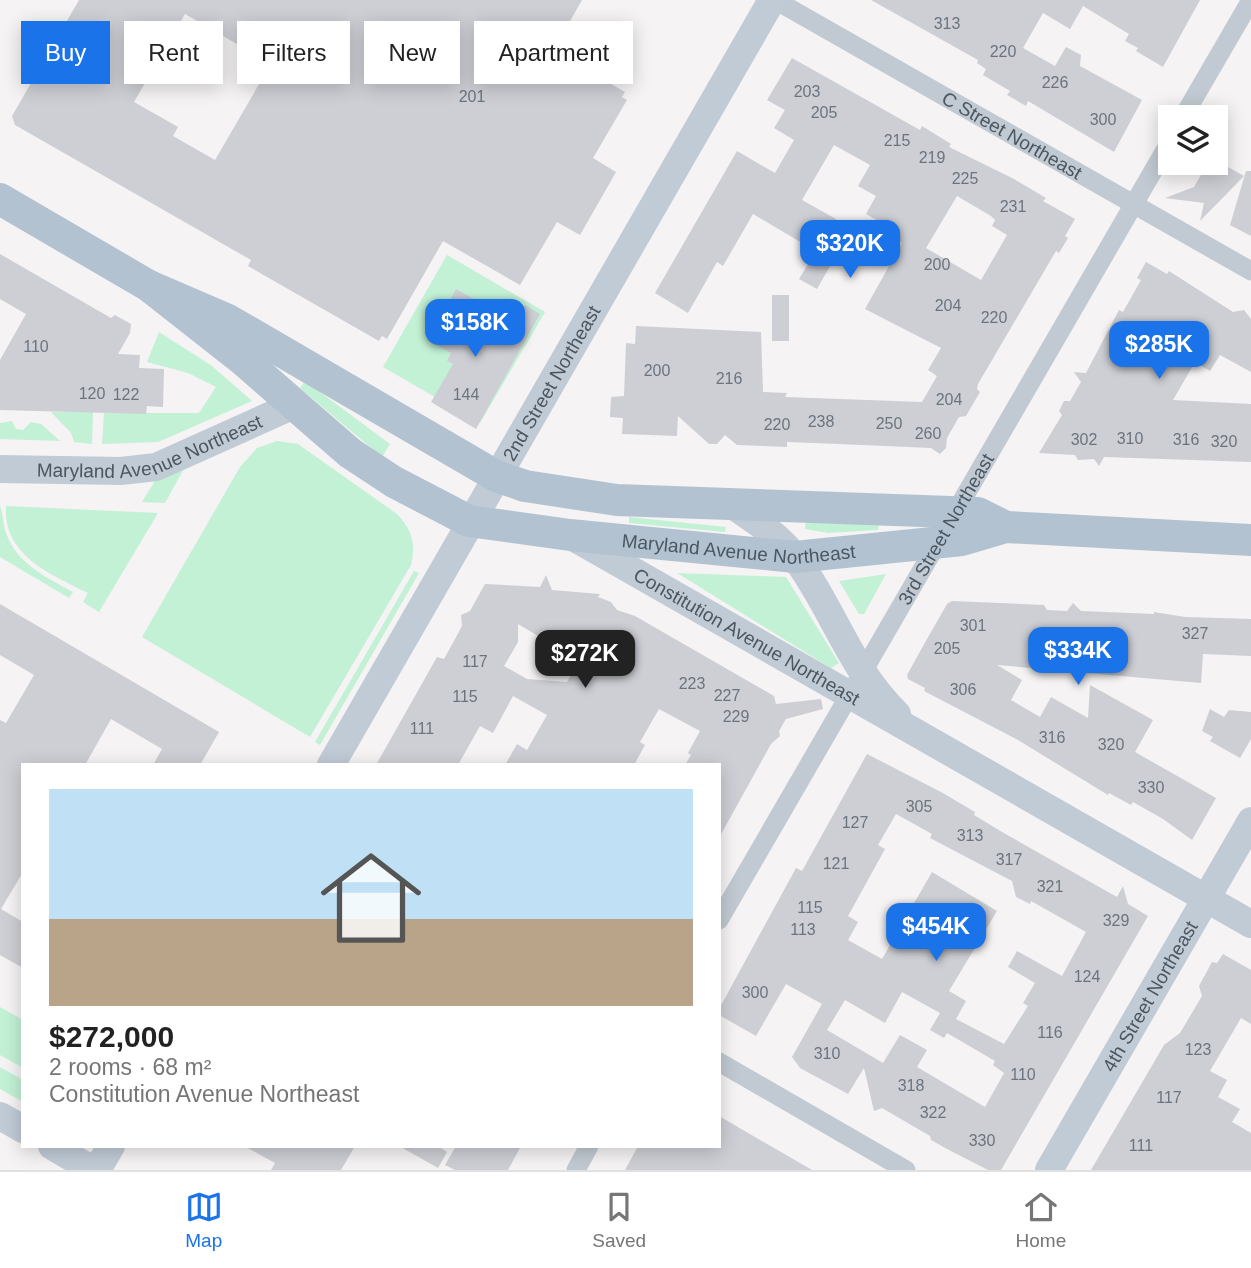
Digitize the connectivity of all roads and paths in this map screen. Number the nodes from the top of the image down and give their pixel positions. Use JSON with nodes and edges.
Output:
{"nodes":[{"id":1,"x":773,"y":0,"type":"edge"},
{"id":2,"x":1251,"y":0,"type":"edge"},
{"id":3,"x":1190,"y":105,"type":"edge"},
{"id":4,"x":1158,"y":162,"type":"edge"},
{"id":5,"x":0,"y":200,"type":"edge"},
{"id":6,"x":1133,"y":205,"type":"junction"},
{"id":7,"x":1251,"y":271,"type":"edge"},
{"id":8,"x":149,"y":286,"type":"junction"},
{"id":9,"x":294,"y":405,"type":"junction"},
{"id":10,"x":0,"y":468,"type":"edge"},
{"id":11,"x":496,"y":476,"type":"junction"},
{"id":12,"x":731,"y":505,"type":"junction"},
{"id":13,"x":955,"y":512,"type":"junction"},
{"id":14,"x":469,"y":521,"type":"junction"},
{"id":15,"x":1006,"y":527,"type":"junction"},
{"id":16,"x":570,"y":535,"type":"junction"},
{"id":17,"x":939,"y":540,"type":"junction"},
{"id":18,"x":1251,"y":540,"type":"edge"},
{"id":19,"x":795,"y":557,"type":"junction"},
{"id":20,"x":856,"y":684,"type":"junction"},
{"id":21,"x":332,"y":763,"type":"edge"},
{"id":22,"x":1251,"y":821,"type":"edge"},
{"id":23,"x":1206,"y":898,"type":"junction"},
{"id":24,"x":721,"y":917,"type":"edge"},
{"id":25,"x":1251,"y":925,"type":"edge"},
{"id":26,"x":721,"y":1063,"type":"edge"},
{"id":27,"x":0,"y":1116,"type":"edge"},
{"id":28,"x":21,"y":1128,"type":"edge"},
{"id":29,"x":56,"y":1148,"type":"edge"},
{"id":30,"x":110,"y":1148,"type":"edge"},
{"id":31,"x":588,"y":1148,"type":"edge"},
{"id":32,"x":95,"y":1170,"type":"edge"},
{"id":33,"x":576,"y":1170,"type":"edge"},
{"id":34,"x":906,"y":1170,"type":"edge"},
{"id":35,"x":1049,"y":1170,"type":"edge"}],
"edges":[{"from":1,"to":6,"type":"street","name":"C Street Northeast"},
{"from":1,"to":11,"type":"main road","name":"2nd Street Northeast"},
{"from":2,"to":3,"type":"street"},
{"from":4,"to":6,"type":"street","name":"3rd Street Northeast"},
{"from":5,"to":8,"type":"main road"},
{"from":6,"to":7,"type":"street","name":"C Street Northeast"},
{"from":6,"to":13,"type":"street","name":"3rd Street Northeast"},
{"from":8,"to":9,"type":"main road"},
{"from":8,"to":11,"type":"main road"},
{"from":9,"to":10,"type":"main road","name":"Maryland Avenue Northeast"},
{"from":9,"to":14,"type":"main road"},
{"from":11,"to":12,"type":"main road","name":"Maryland Avenue Northeast"},
{"from":11,"to":14,"type":"main road","name":"2nd Street Northeast"},
{"from":12,"to":13,"type":"main road","name":"Maryland Avenue Northeast"},
{"from":12,"to":19,"type":"main road","name":"Constitution Avenue Northeast"},
{"from":13,"to":15,"type":"main road","name":"Maryland Avenue Northeast"},
{"from":13,"to":17,"type":"street","name":"3rd Street Northeast"},
{"from":14,"to":16,"type":"main road","name":"Maryland Avenue Northeast"},
{"from":14,"to":21,"type":"main road","name":"2nd Street Northeast"},
{"from":15,"to":17,"type":"main road","name":"Maryland Avenue Northeast"},
{"from":15,"to":18,"type":"main road","name":"Maryland Avenue Northeast"},
{"from":16,"to":19,"type":"main road","name":"Maryland Avenue Northeast"},
{"from":16,"to":20,"type":"main road","name":"Constitution Avenue Northeast"},
{"from":17,"to":19,"type":"main road","name":"Maryland Avenue Northeast"},
{"from":17,"to":20,"type":"street","name":"3rd Street Northeast"},
{"from":19,"to":20,"type":"main road","name":"Constitution Avenue Northeast"},
{"from":20,"to":23,"type":"main road","name":"Constitution Avenue Northeast"},
{"from":20,"to":24,"type":"street","name":"3rd Street Northeast"},
{"from":22,"to":23,"type":"main road","name":"4th Street Northeast"},
{"from":23,"to":25,"type":"main road","name":"Constitution Avenue Northeast"},
{"from":23,"to":35,"type":"main road","name":"4th Street Northeast"},
{"from":26,"to":34,"type":"street"},
{"from":27,"to":28,"type":"main road"},
{"from":29,"to":32,"type":"main road"},
{"from":30,"to":32,"type":"main road"},
{"from":31,"to":33,"type":"street"}]}
